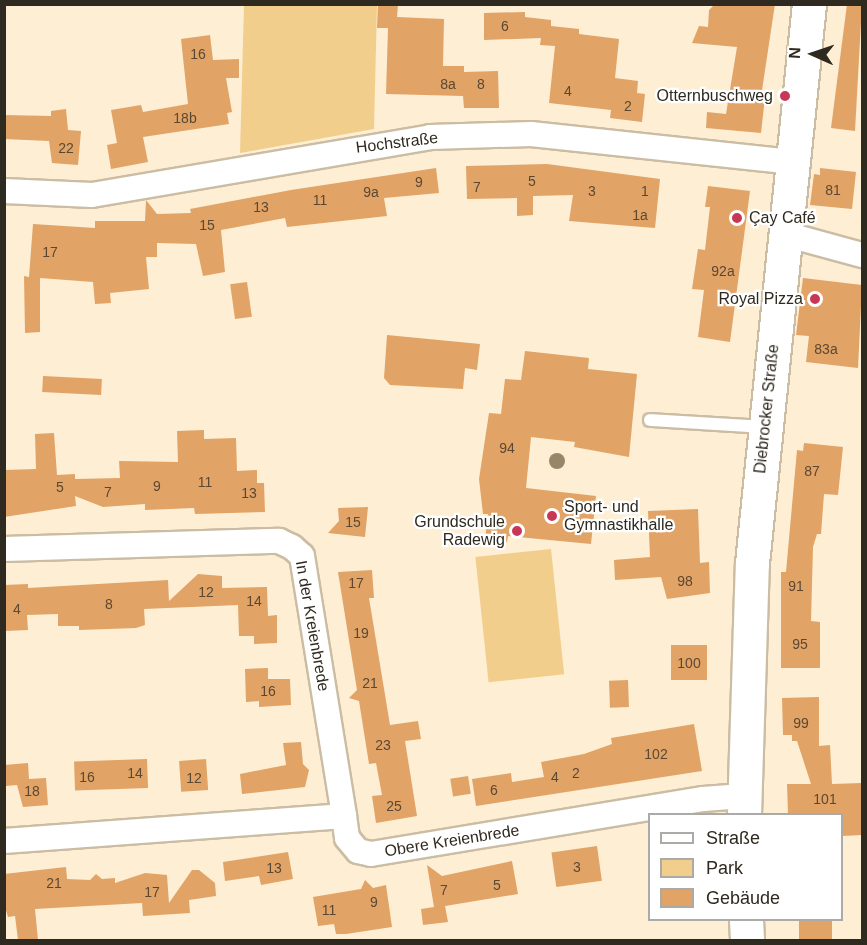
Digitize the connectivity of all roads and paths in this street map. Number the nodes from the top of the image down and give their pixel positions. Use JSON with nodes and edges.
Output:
{"nodes":[{"id":1,"x":809,"y":4,"type":"edge"},
{"id":2,"x":792,"y":162,"type":"junction"},
{"id":3,"x":4,"y":191,"type":"edge"},
{"id":4,"x":785,"y":234,"type":"junction"},
{"id":5,"x":862,"y":255,"type":"edge"},
{"id":6,"x":650,"y":420,"type":"dead end"},
{"id":7,"x":765,"y":427,"type":"junction"},
{"id":8,"x":4,"y":549,"type":"edge"},
{"id":9,"x":743,"y":805,"type":"edge"},
{"id":10,"x":344,"y":816,"type":"junction"},
{"id":11,"x":4,"y":842,"type":"edge"},
{"id":12,"x":746,"y":921,"type":"edge"},
{"id":13,"x":747,"y":940,"type":"edge"}],
"edges":[{"from":1,"to":2,"type":"main road","name":"Diebrocker Straße"},
{"from":2,"to":3,"type":"street","name":"Hochstraße"},
{"from":2,"to":4,"type":"main road","name":"Diebrocker Straße"},
{"from":4,"to":5,"type":"street"},
{"from":4,"to":7,"type":"main road","name":"Diebrocker Straße"},
{"from":6,"to":7,"type":"lane"},
{"from":7,"to":9,"type":"main road","name":"Diebrocker Straße"},
{"from":8,"to":10,"type":"street","name":"In der Kreienbrede"},
{"from":9,"to":10,"type":"street","name":"Obere Kreienbrede"},
{"from":10,"to":11,"type":"street"},
{"from":12,"to":13,"type":"main road"}]}
